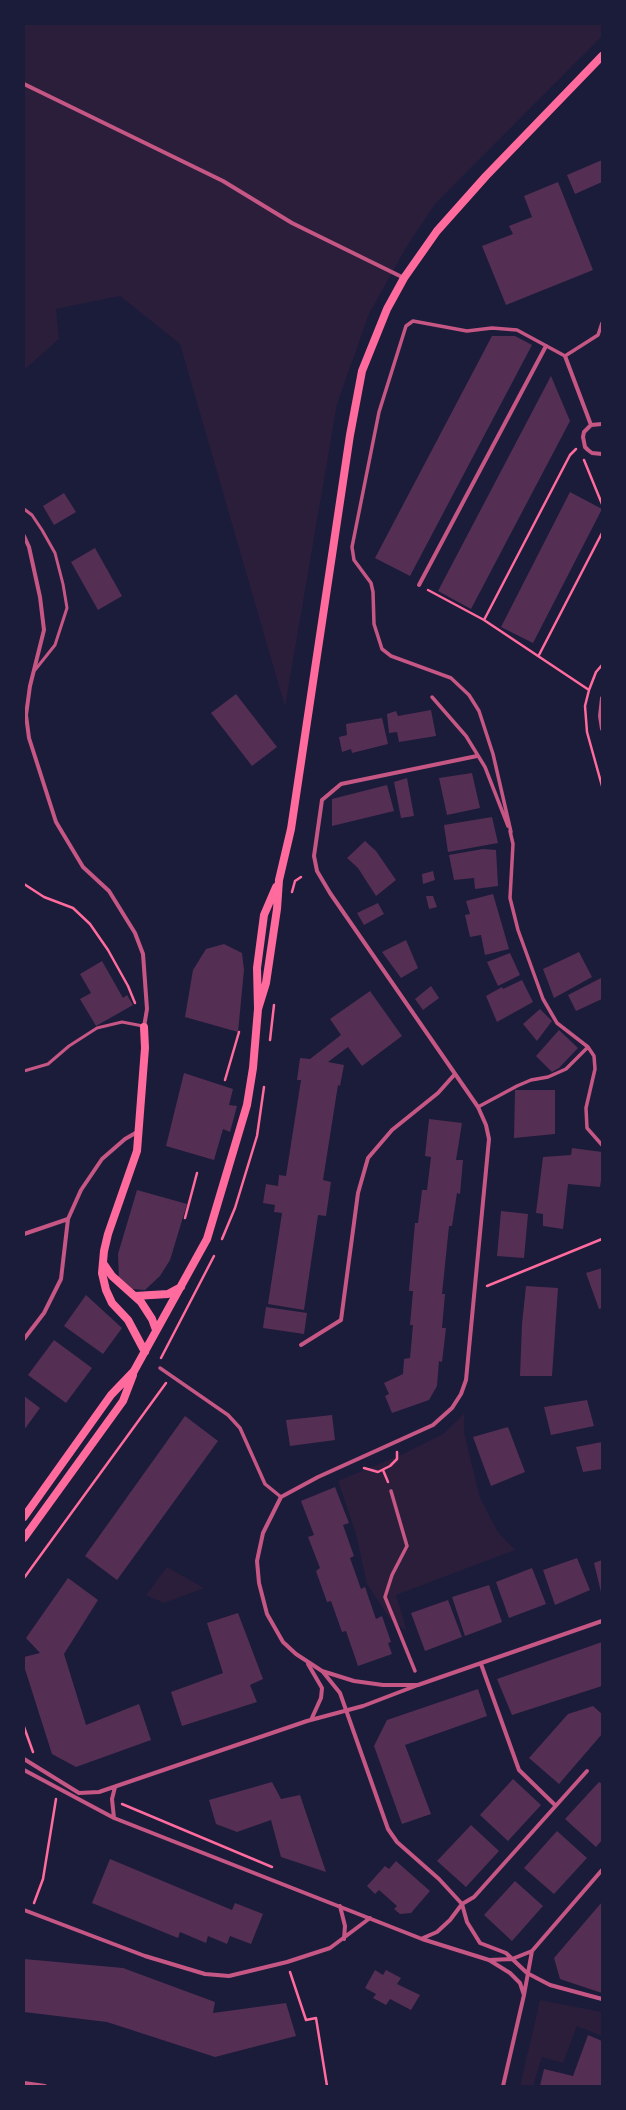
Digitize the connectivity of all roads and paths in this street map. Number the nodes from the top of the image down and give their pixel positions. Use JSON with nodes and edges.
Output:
{"nodes":[{"id":1,"x":602,"y":56,"type":"edge"},
{"id":2,"x":24,"y":84,"type":"edge"},
{"id":3,"x":404,"y":278,"type":"junction"},
{"id":4,"x":602,"y":324,"type":"edge"},
{"id":5,"x":546,"y":346,"type":"junction"},
{"id":6,"x":565,"y":356,"type":"junction"},
{"id":7,"x":602,"y":424,"type":"edge"},
{"id":8,"x":591,"y":425,"type":"junction"},
{"id":9,"x":602,"y":454,"type":"edge"},
{"id":10,"x":602,"y":504,"type":"edge"},
{"id":11,"x":24,"y":509,"type":"edge"},
{"id":12,"x":602,"y":533,"type":"edge"},
{"id":13,"x":24,"y":536,"type":"edge"},
{"id":14,"x":419,"y":585,"type":"joint"},
{"id":15,"x":484,"y":620,"type":"junction"},
{"id":16,"x":539,"y":655,"type":"junction"},
{"id":17,"x":34,"y":671,"type":"junction"},
{"id":18,"x":589,"y":690,"type":"dead end"},
{"id":19,"x":432,"y":698,"type":"dead end"},
{"id":20,"x":602,"y":698,"type":"edge"},
{"id":21,"x":602,"y":729,"type":"edge"},
{"id":22,"x":477,"y":756,"type":"junction"},
{"id":23,"x":510,"y":832,"type":"junction"},
{"id":24,"x":24,"y":884,"type":"edge"},
{"id":25,"x":136,"y":1006,"type":"dead end"},
{"id":26,"x":144,"y":1027,"type":"junction"},
{"id":27,"x":240,"y":1032,"type":"dead end"},
{"id":28,"x":588,"y":1047,"type":"junction"},
{"id":29,"x":231,"y":1056,"type":"dead end"},
{"id":30,"x":235,"y":1057,"type":"dead end"},
{"id":31,"x":24,"y":1071,"type":"edge"},
{"id":32,"x":455,"y":1074,"type":"junction"},
{"id":33,"x":225,"y":1080,"type":"dead end"},
{"id":34,"x":478,"y":1107,"type":"junction"},
{"id":35,"x":139,"y":1130,"type":"junction"},
{"id":36,"x":602,"y":1145,"type":"edge"},
{"id":37,"x":197,"y":1173,"type":"dead end"},
{"id":38,"x":185,"y":1218,"type":"dead end"},
{"id":39,"x":68,"y":1219,"type":"junction"},
{"id":40,"x":24,"y":1234,"type":"edge"},
{"id":41,"x":602,"y":1239,"type":"edge"},
{"id":42,"x":103,"y":1263,"type":"junction"},
{"id":43,"x":487,"y":1286,"type":"dead end"},
{"id":44,"x":182,"y":1287,"type":"junction"},
{"id":45,"x":135,"y":1296,"type":"junction"},
{"id":46,"x":156,"y":1330,"type":"junction"},
{"id":47,"x":24,"y":1339,"type":"edge"},
{"id":48,"x":301,"y":1345,"type":"dead end"},
{"id":49,"x":145,"y":1352,"type":"junction"},
{"id":50,"x":160,"y":1368,"type":"dead end"},
{"id":51,"x":134,"y":1371,"type":"junction"},
{"id":52,"x":171,"y":1376,"type":"junction"},
{"id":53,"x":396,"y":1452,"type":"dead end"},
{"id":54,"x":362,"y":1466,"type":"dead end"},
{"id":55,"x":391,"y":1491,"type":"dead end"},
{"id":56,"x":281,"y":1497,"type":"junction"},
{"id":57,"x":24,"y":1517,"type":"edge"},
{"id":58,"x":24,"y":1538,"type":"edge"},
{"id":59,"x":24,"y":1578,"type":"edge"},
{"id":60,"x":602,"y":1621,"type":"edge"},
{"id":61,"x":308,"y":1664,"type":"junction"},
{"id":62,"x":481,"y":1664,"type":"junction"},
{"id":63,"x":322,"y":1671,"type":"junction"},
{"id":64,"x":415,"y":1671,"type":"dead end"},
{"id":65,"x":418,"y":1685,"type":"junction"},
{"id":66,"x":347,"y":1712,"type":"junction"},
{"id":67,"x":309,"y":1720,"type":"junction"},
{"id":68,"x":24,"y":1759,"type":"edge"},
{"id":69,"x":24,"y":1770,"type":"edge"},
{"id":70,"x":587,"y":1771,"type":"dead end"},
{"id":71,"x":115,"y":1787,"type":"junction"},
{"id":72,"x":58,"y":1788,"type":"junction"},
{"id":73,"x":116,"y":1801,"type":"dead end"},
{"id":74,"x":555,"y":1806,"type":"junction"},
{"id":75,"x":114,"y":1818,"type":"junction"},
{"id":76,"x":273,"y":1867,"type":"dead end"},
{"id":77,"x":602,"y":1870,"type":"edge"},
{"id":78,"x":462,"y":1904,"type":"junction"},
{"id":79,"x":340,"y":1906,"type":"junction"},
{"id":80,"x":24,"y":1910,"type":"edge"},
{"id":81,"x":30,"y":1912,"type":"junction"},
{"id":82,"x":370,"y":1918,"type":"junction"},
{"id":83,"x":344,"y":1939,"type":"junction"},
{"id":84,"x":422,"y":1939,"type":"junction"},
{"id":85,"x":532,"y":1951,"type":"junction"},
{"id":86,"x":512,"y":1959,"type":"junction"},
{"id":87,"x":488,"y":1960,"type":"junction"},
{"id":88,"x":287,"y":1962,"type":"junction"},
{"id":89,"x":527,"y":1973,"type":"junction"},
{"id":90,"x":524,"y":1995,"type":"junction"},
{"id":91,"x":602,"y":1999,"type":"edge"},
{"id":92,"x":24,"y":2083,"type":"edge"},
{"id":93,"x":45,"y":2086,"type":"edge"},
{"id":94,"x":327,"y":2086,"type":"edge"},
{"id":95,"x":503,"y":2086,"type":"edge"}],
"edges":[{"from":1,"to":3,"type":"main road"},
{"from":2,"to":3,"type":"street"},
{"from":3,"to":44,"type":"main road"},
{"from":4,"to":6,"type":"street"},
{"from":5,"to":6,"type":"street"},
{"from":5,"to":14,"type":"street"},
{"from":5,"to":23,"type":"street"},
{"from":6,"to":8,"type":"street"},
{"from":7,"to":8,"type":"street"},
{"from":8,"to":9,"type":"street"},
{"from":10,"to":15,"type":"path"},
{"from":11,"to":17,"type":"lane"},
{"from":12,"to":16,"type":"path"},
{"from":13,"to":17,"type":"street"},
{"from":14,"to":15,"type":"path"},
{"from":15,"to":16,"type":"path"},
{"from":16,"to":18,"type":"path"},
{"from":17,"to":26,"type":"street"},
{"from":19,"to":22,"type":"street"},
{"from":20,"to":21,"type":"street"},
{"from":22,"to":23,"type":"street"},
{"from":22,"to":32,"type":"street"},
{"from":23,"to":28,"type":"street"},
{"from":24,"to":25,"type":"path"},
{"from":26,"to":31,"type":"lane"},
{"from":26,"to":35,"type":"main road"},
{"from":27,"to":33,"type":"path"},
{"from":28,"to":34,"type":"street"},
{"from":28,"to":36,"type":"street"},
{"from":29,"to":30,"type":"path"},
{"from":32,"to":34,"type":"street"},
{"from":32,"to":48,"type":"street"},
{"from":34,"to":56,"type":"street"},
{"from":35,"to":39,"type":"street"},
{"from":35,"to":42,"type":"main road"},
{"from":37,"to":38,"type":"path"},
{"from":39,"to":40,"type":"street"},
{"from":39,"to":47,"type":"street"},
{"from":41,"to":43,"type":"path"},
{"from":42,"to":45,"type":"main road"},
{"from":42,"to":49,"type":"main road"},
{"from":44,"to":45,"type":"main road"},
{"from":44,"to":46,"type":"main road"},
{"from":45,"to":46,"type":"main road"},
{"from":46,"to":49,"type":"main road"},
{"from":49,"to":51,"type":"main road"},
{"from":50,"to":52,"type":"street"},
{"from":51,"to":57,"type":"main road"},
{"from":51,"to":58,"type":"main road"},
{"from":52,"to":56,"type":"street"},
{"from":52,"to":59,"type":"path"},
{"from":53,"to":54,"type":"path"},
{"from":55,"to":64,"type":"street"},
{"from":56,"to":61,"type":"street"},
{"from":60,"to":62,"type":"street"},
{"from":61,"to":63,"type":"street"},
{"from":61,"to":67,"type":"street"},
{"from":62,"to":65,"type":"street"},
{"from":62,"to":74,"type":"street"},
{"from":63,"to":65,"type":"street"},
{"from":63,"to":66,"type":"street"},
{"from":65,"to":66,"type":"street"},
{"from":66,"to":67,"type":"street"},
{"from":66,"to":78,"type":"street"},
{"from":67,"to":71,"type":"street"},
{"from":68,"to":71,"type":"street"},
{"from":69,"to":72,"type":"street"},
{"from":70,"to":74,"type":"street"},
{"from":71,"to":75,"type":"street"},
{"from":72,"to":75,"type":"street"},
{"from":72,"to":81,"type":"path"},
{"from":73,"to":76,"type":"path"},
{"from":74,"to":78,"type":"street"},
{"from":75,"to":79,"type":"street"},
{"from":77,"to":85,"type":"street"},
{"from":78,"to":84,"type":"street"},
{"from":78,"to":86,"type":"street"},
{"from":79,"to":82,"type":"street"},
{"from":79,"to":83,"type":"street"},
{"from":80,"to":81,"type":"street"},
{"from":81,"to":88,"type":"street"},
{"from":82,"to":83,"type":"street"},
{"from":82,"to":84,"type":"street"},
{"from":83,"to":88,"type":"street"},
{"from":84,"to":87,"type":"street"},
{"from":85,"to":86,"type":"street"},
{"from":85,"to":89,"type":"street"},
{"from":86,"to":87,"type":"street"},
{"from":86,"to":89,"type":"street"},
{"from":87,"to":90,"type":"street"},
{"from":88,"to":94,"type":"path"},
{"from":89,"to":90,"type":"street"},
{"from":89,"to":91,"type":"street"},
{"from":90,"to":95,"type":"street"},
{"from":92,"to":93,"type":"street"}]}
